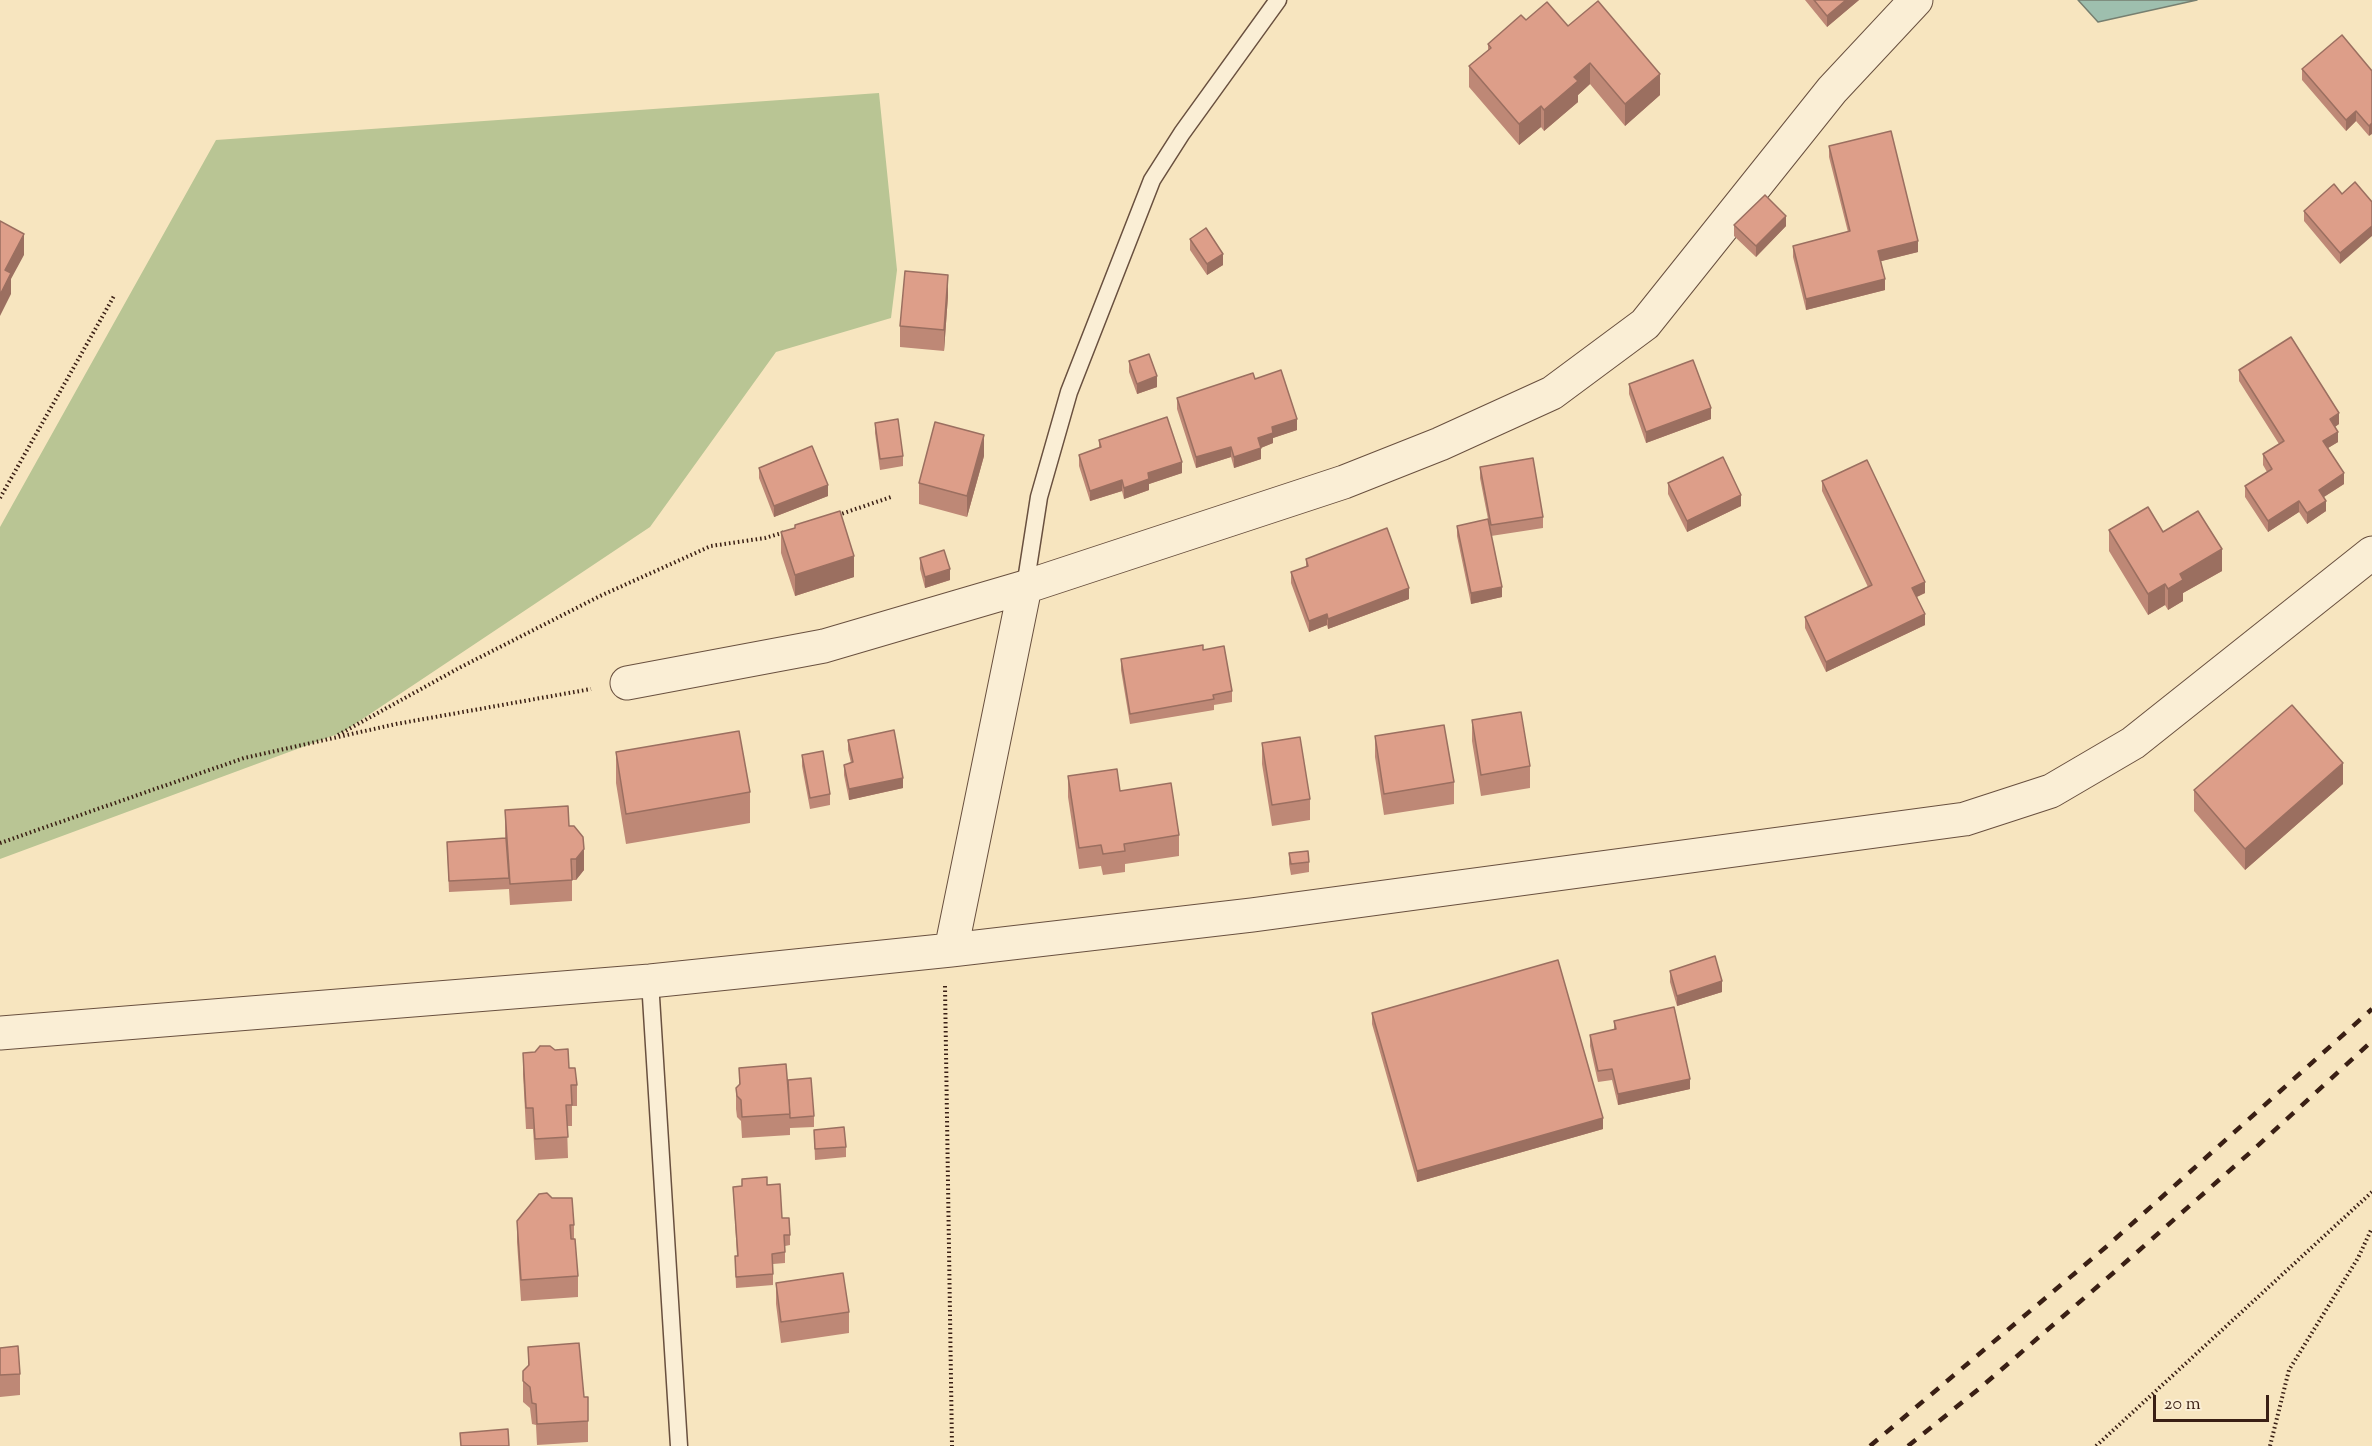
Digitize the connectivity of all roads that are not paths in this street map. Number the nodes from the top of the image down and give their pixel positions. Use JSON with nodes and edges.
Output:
{"nodes":[{"id":1,"x":1278,"y":0,"type":"edge"},
{"id":2,"x":1916,"y":0,"type":"edge"},
{"id":3,"x":2372,"y":553,"type":"edge"},
{"id":4,"x":1025,"y":586,"type":"junction"},
{"id":5,"x":627,"y":682,"type":"road end"},
{"id":6,"x":951,"y":950,"type":"junction"},
{"id":7,"x":650,"y":981,"type":"junction"},
{"id":8,"x":0,"y":1033,"type":"edge"},
{"id":9,"x":679,"y":1446,"type":"edge"}],
"edges":[{"from":1,"to":4,"type":"lane"},
{"from":2,"to":4,"type":"street"},
{"from":3,"to":6,"type":"street"},
{"from":4,"to":5,"type":"street"},
{"from":4,"to":6,"type":"street"},
{"from":6,"to":7,"type":"street"},
{"from":7,"to":8,"type":"street"},
{"from":7,"to":9,"type":"lane"}]}
